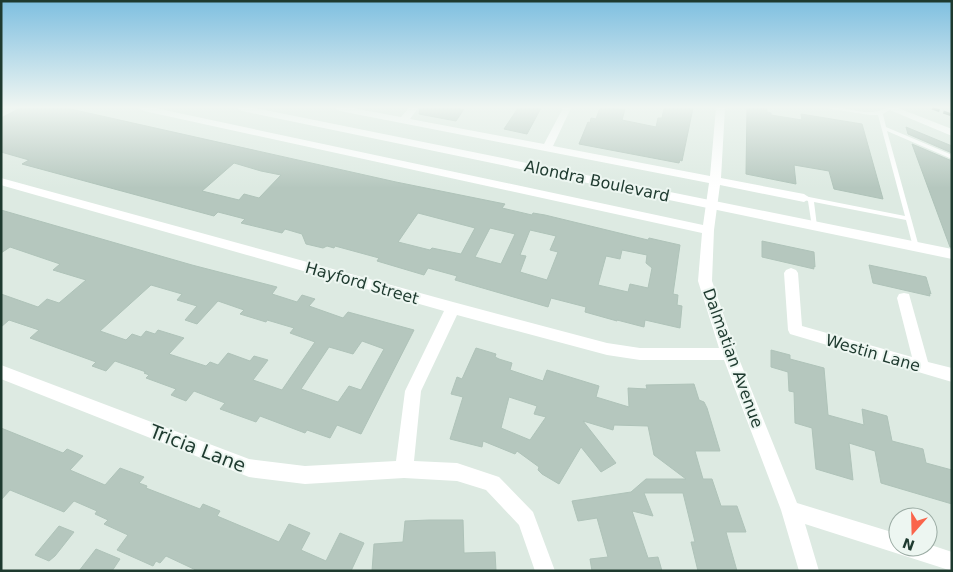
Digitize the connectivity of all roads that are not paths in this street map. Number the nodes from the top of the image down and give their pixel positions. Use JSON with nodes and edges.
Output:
{"nodes":[{"id":1,"x":267,"y":135,"type":"edge"},
{"id":2,"x":383,"y":135,"type":"edge"},
{"id":3,"x":479,"y":135,"type":"edge"},
{"id":4,"x":554,"y":135,"type":"edge"},
{"id":5,"x":718,"y":135,"type":"edge"},
{"id":6,"x":886,"y":135,"type":"edge"},
{"id":7,"x":900,"y":135,"type":"edge"},
{"id":8,"x":547,"y":148,"type":"junction"},
{"id":9,"x":952,"y":157,"type":"edge"},
{"id":10,"x":1,"y":181,"type":"edge"},
{"id":11,"x":714,"y":181,"type":"junction"},
{"id":12,"x":808,"y":199,"type":"junction"},
{"id":13,"x":711,"y":204,"type":"junction"},
{"id":14,"x":909,"y":219,"type":"junction"},
{"id":15,"x":814,"y":226,"type":"junction"},
{"id":16,"x":708,"y":230,"type":"junction"},
{"id":17,"x":916,"y":247,"type":"junction"},
{"id":18,"x":952,"y":254,"type":"edge"},
{"id":19,"x":791,"y":273,"type":"dead end"},
{"id":20,"x":904,"y":298,"type":"dead end"},
{"id":21,"x":453,"y":308,"type":"junction"},
{"id":22,"x":729,"y":354,"type":"junction"},
{"id":23,"x":922,"y":367,"type":"junction"},
{"id":24,"x":1,"y":372,"type":"edge"},
{"id":25,"x":952,"y":375,"type":"edge"},
{"id":26,"x":404,"y":469,"type":"junction"},
{"id":27,"x":791,"y":510,"type":"junction"},
{"id":28,"x":888,"y":541,"type":"edge"},
{"id":29,"x":937,"y":557,"type":"edge"},
{"id":30,"x":952,"y":562,"type":"edge"},
{"id":31,"x":545,"y":571,"type":"edge"},
{"id":32,"x":809,"y":571,"type":"edge"}],
"edges":[{"from":1,"to":16,"type":"street","name":"Alondra Boulevard"},
{"from":2,"to":13,"type":"main road","name":"Alondra Boulevard"},
{"from":3,"to":8,"type":"street","name":"Alondra Boulevard"},
{"from":4,"to":8,"type":"street"},
{"from":5,"to":11,"type":"street","name":"Dalmatian Avenue"},
{"from":6,"to":14,"type":"lane"},
{"from":7,"to":9,"type":"lane"},
{"from":8,"to":11,"type":"street","name":"Alondra Boulevard"},
{"from":10,"to":21,"type":"street","name":"Hayford Street"},
{"from":11,"to":12,"type":"street","name":"Alondra Boulevard"},
{"from":11,"to":13,"type":"street","name":"Dalmatian Avenue"},
{"from":12,"to":14,"type":"lane"},
{"from":12,"to":15,"type":"lane"},
{"from":13,"to":15,"type":"main road","name":"Alondra Boulevard"},
{"from":13,"to":16,"type":"street","name":"Dalmatian Avenue"},
{"from":14,"to":17,"type":"lane"},
{"from":15,"to":17,"type":"main road","name":"Alondra Boulevard"},
{"from":16,"to":22,"type":"street","name":"Dalmatian Avenue"},
{"from":17,"to":18,"type":"main road","name":"Alondra Boulevard"},
{"from":19,"to":23,"type":"street","name":"Westin Lane"},
{"from":20,"to":23,"type":"street"},
{"from":21,"to":22,"type":"street","name":"Hayford Street"},
{"from":21,"to":26,"type":"street"},
{"from":22,"to":27,"type":"street","name":"Dalmatian Avenue"},
{"from":23,"to":25,"type":"street","name":"Westin Lane"},
{"from":24,"to":26,"type":"street","name":"Tricia Lane"},
{"from":26,"to":31,"type":"street","name":"Tricia Lane"},
{"from":27,"to":28,"type":"street"},
{"from":27,"to":32,"type":"street","name":"Dalmatian Avenue"},
{"from":29,"to":30,"type":"street"}]}
